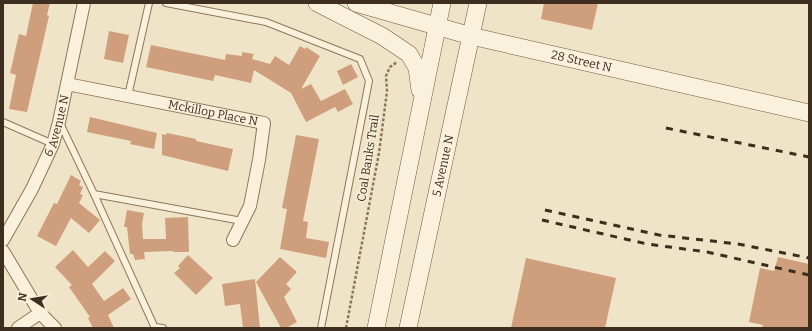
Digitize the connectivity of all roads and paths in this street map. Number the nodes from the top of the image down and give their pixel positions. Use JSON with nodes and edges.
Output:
{"nodes":[{"id":1,"x":84,"y":3,"type":"edge"},
{"id":2,"x":149,"y":3,"type":"edge"},
{"id":3,"x":166,"y":3,"type":"edge"},
{"id":4,"x":317,"y":3,"type":"edge"},
{"id":5,"x":356,"y":3,"type":"edge"},
{"id":6,"x":442,"y":3,"type":"edge"},
{"id":7,"x":478,"y":3,"type":"edge"},
{"id":8,"x":437,"y":26,"type":"junction"},
{"id":9,"x":471,"y":36,"type":"junction"},
{"id":10,"x":409,"y":54,"type":"junction"},
{"id":11,"x":67,"y":84,"type":"junction"},
{"id":12,"x":128,"y":96,"type":"junction"},
{"id":13,"x":421,"y":105,"type":"junction"},
{"id":14,"x":809,"y":113,"type":"edge"},
{"id":15,"x":3,"y":122,"type":"edge"},
{"id":16,"x":59,"y":122,"type":"junction"},
{"id":17,"x":53,"y":144,"type":"junction"},
{"id":18,"x":94,"y":194,"type":"junction"},
{"id":19,"x":242,"y":221,"type":"junction"},
{"id":20,"x":3,"y":240,"type":"edge"},
{"id":21,"x":232,"y":240,"type":"dead end"},
{"id":22,"x":3,"y":251,"type":"edge"},
{"id":23,"x":40,"y":313,"type":"junction"},
{"id":24,"x":155,"y":327,"type":"edge"},
{"id":25,"x":18,"y":328,"type":"edge"},
{"id":26,"x":55,"y":328,"type":"edge"},
{"id":27,"x":163,"y":328,"type":"edge"},
{"id":28,"x":321,"y":328,"type":"edge"},
{"id":29,"x":346,"y":328,"type":"edge"},
{"id":30,"x":376,"y":328,"type":"edge"},
{"id":31,"x":408,"y":328,"type":"edge"}],
"edges":[{"from":1,"to":11,"type":"street","name":"6 Avenue N"},
{"from":2,"to":12,"type":"lane"},
{"from":3,"to":28,"type":"lane"},
{"from":4,"to":10,"type":"main road"},
{"from":5,"to":8,"type":"main road","name":"28 Street N"},
{"from":6,"to":8,"type":"main road"},
{"from":7,"to":9,"type":"main road","name":"5 Avenue N"},
{"from":8,"to":9,"type":"main road","name":"28 Street N"},
{"from":8,"to":13,"type":"main road"},
{"from":9,"to":14,"type":"main road","name":"28 Street N"},
{"from":9,"to":31,"type":"main road","name":"5 Avenue N"},
{"from":10,"to":13,"type":"main road"},
{"from":10,"to":29,"type":"path","name":"Coal Banks Trail"},
{"from":11,"to":12,"type":"street","name":"Mckillop Place N"},
{"from":11,"to":16,"type":"street","name":"6 Avenue N"},
{"from":12,"to":19,"type":"street","name":"Mckillop Place N"},
{"from":13,"to":30,"type":"main road"},
{"from":15,"to":17,"type":"lane"},
{"from":16,"to":17,"type":"street","name":"6 Avenue N"},
{"from":16,"to":18,"type":"lane"},
{"from":17,"to":20,"type":"street","name":"6 Avenue N"},
{"from":18,"to":19,"type":"lane"},
{"from":18,"to":24,"type":"lane"},
{"from":19,"to":21,"type":"street","name":"Mckillop Place N"},
{"from":22,"to":23,"type":"street"},
{"from":23,"to":25,"type":"street"},
{"from":23,"to":26,"type":"street"},
{"from":24,"to":27,"type":"lane"}]}
